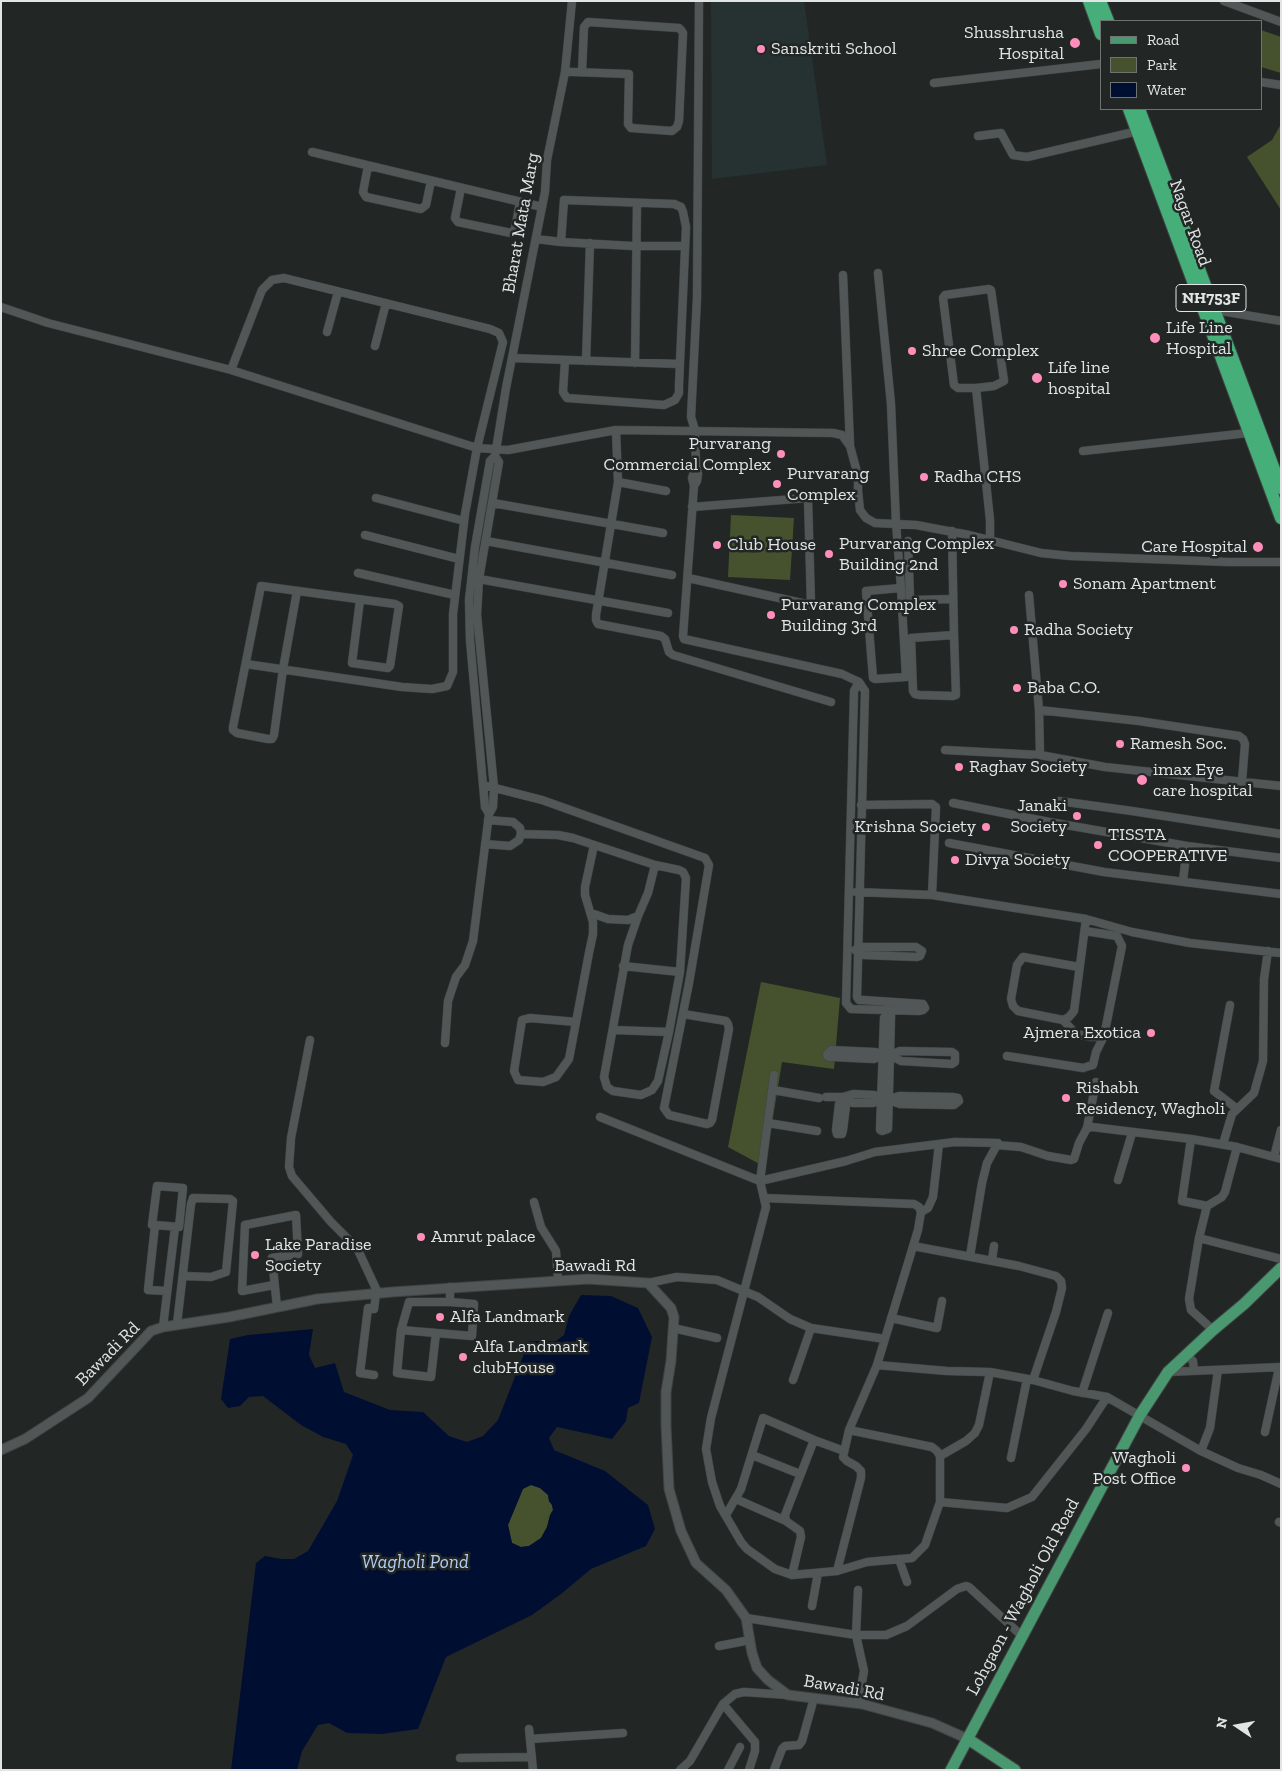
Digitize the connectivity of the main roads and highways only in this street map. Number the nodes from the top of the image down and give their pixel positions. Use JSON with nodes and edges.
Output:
{"nodes":[{"id":1,"x":1089,"y":1,"type":"edge"},
{"id":2,"x":1100,"y":1,"type":"edge"},
{"id":3,"x":1108,"y":20,"type":"edge"},
{"id":4,"x":1100,"y":31,"type":"edge"},
{"id":5,"x":1129,"y":110,"type":"edge"},
{"id":6,"x":1139,"y":110,"type":"edge"},
{"id":7,"x":1261,"y":449,"type":"junction"},
{"id":8,"x":1281,"y":488,"type":"edge"},
{"id":9,"x":1281,"y":518,"type":"edge"},
{"id":10,"x":1281,"y":1268,"type":"edge"},
{"id":11,"x":968,"y":1738,"type":"junction"},
{"id":12,"x":951,"y":1770,"type":"edge"},
{"id":13,"x":1015,"y":1770,"type":"edge"}],
"edges":[{"from":1,"to":4,"type":"highway"},
{"from":2,"to":3,"type":"highway"},
{"from":5,"to":7,"type":"highway","name":"Nagar Road","number":"NH753F"},
{"from":6,"to":7,"type":"highway","name":"Nagar Road","number":"NH753F"},
{"from":7,"to":8,"type":"highway","name":"Nagar Road","number":"NH753F"},
{"from":7,"to":9,"type":"highway","name":"Nagar Road","number":"NH753F"},
{"from":10,"to":11,"type":"main road","name":"Lohgaon - Wagholi Old Road"},
{"from":11,"to":12,"type":"main road","name":"Lohgaon - Wagholi Old Road"},
{"from":11,"to":13,"type":"main road"}]}
